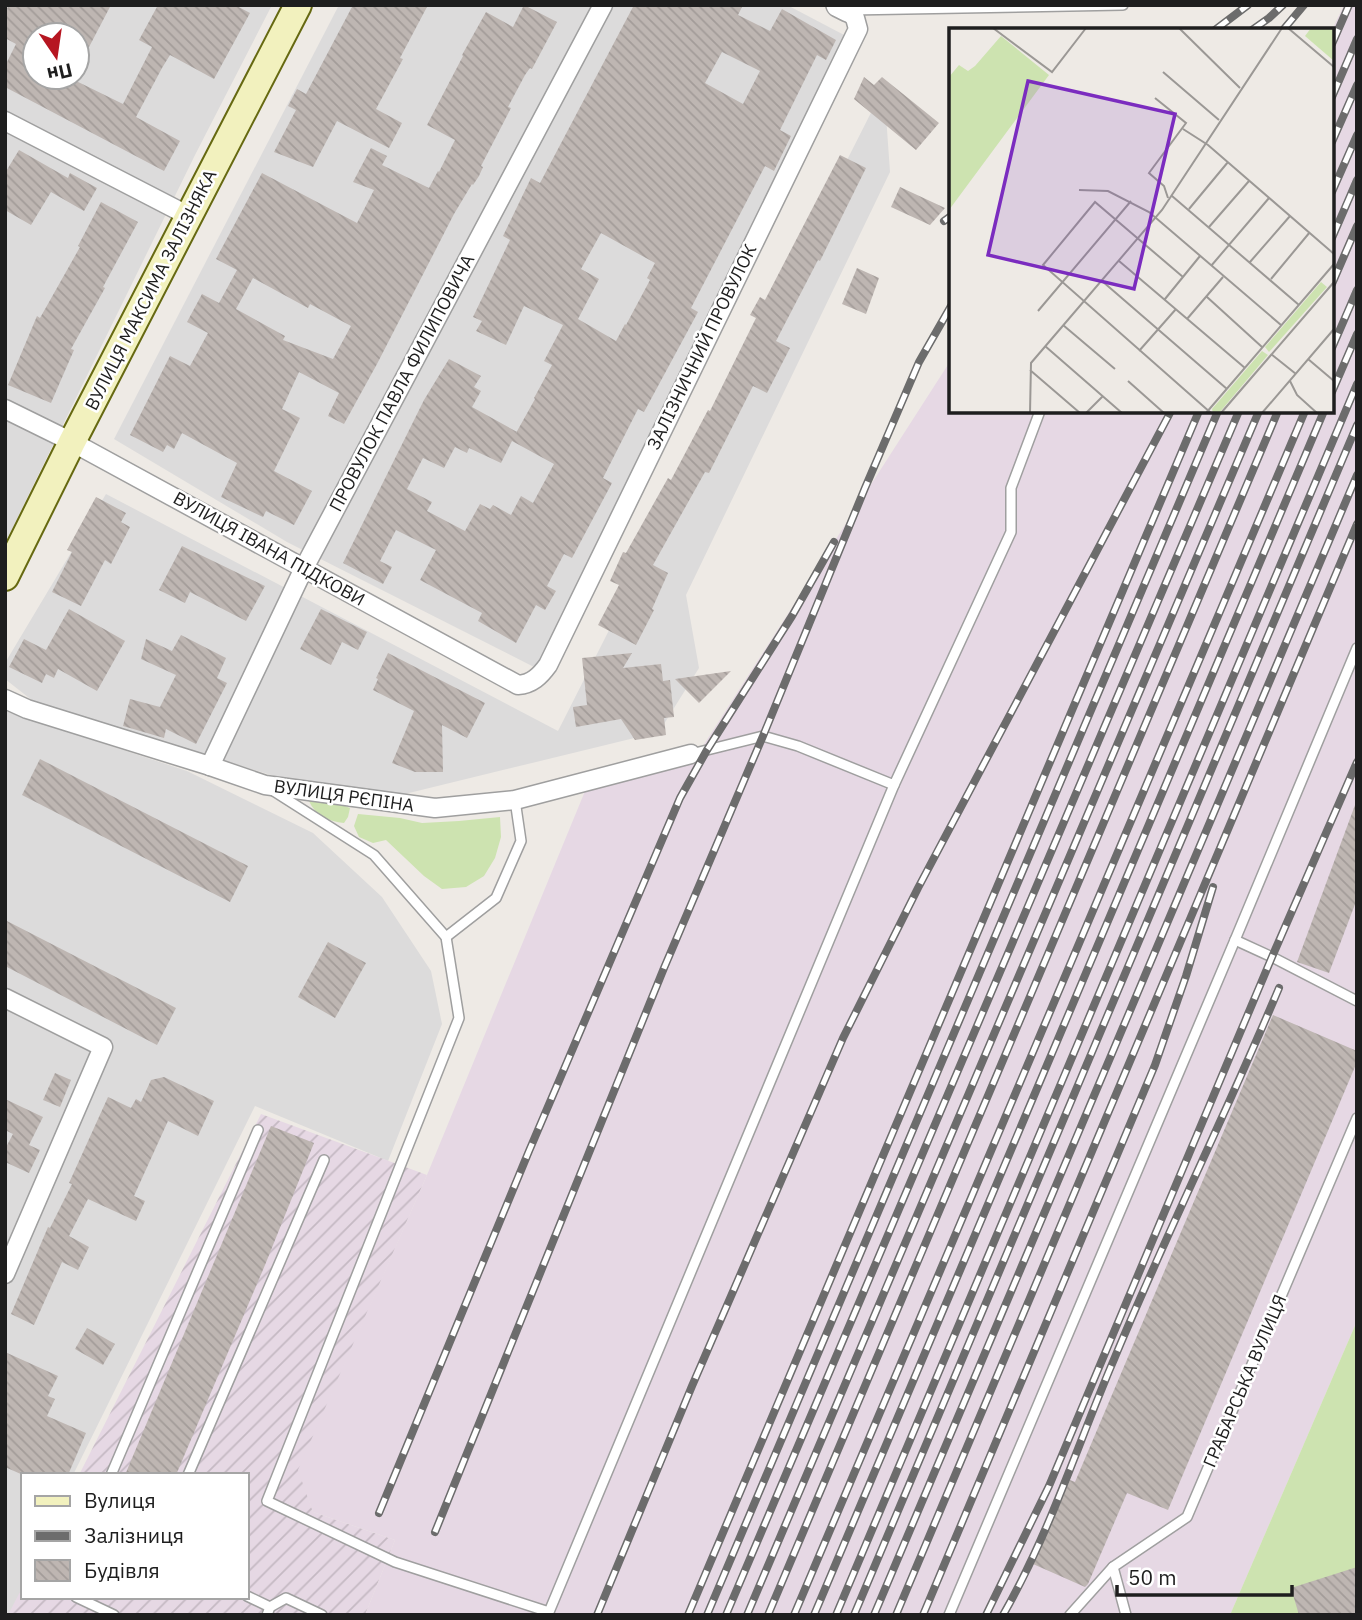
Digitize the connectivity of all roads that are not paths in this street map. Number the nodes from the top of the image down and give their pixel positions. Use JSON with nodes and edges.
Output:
{"nodes":[{"id":1,"x":298,"y":5,"type":"edge"},
{"id":2,"x":603,"y":5,"type":"edge"},
{"id":3,"x":1124,"y":5,"type":"edge"},
{"id":4,"x":843,"y":8,"type":"edge"},
{"id":5,"x":5,"y":121,"type":"edge"},
{"id":6,"x":189,"y":216,"type":"junction"},
{"id":7,"x":5,"y":409,"type":"edge"},
{"id":8,"x":1039,"y":413,"type":"edge"},
{"id":9,"x":72,"y":442,"type":"junction"},
{"id":10,"x":304,"y":568,"type":"junction"},
{"id":11,"x":5,"y":577,"type":"edge"},
{"id":12,"x":1357,"y":648,"type":"edge"},
{"id":13,"x":532,"y":682,"type":"joint"},
{"id":14,"x":5,"y":699,"type":"edge"},
{"id":15,"x":691,"y":754,"type":"joint"},
{"id":16,"x":210,"y":766,"type":"junction"},
{"id":17,"x":265,"y":785,"type":"junction"},
{"id":18,"x":894,"y":785,"type":"junction"},
{"id":19,"x":515,"y":800,"type":"junction"},
{"id":20,"x":446,"y":937,"type":"junction"},
{"id":21,"x":1235,"y":940,"type":"junction"},
{"id":22,"x":5,"y":998,"type":"edge"},
{"id":23,"x":1357,"y":1001,"type":"edge"},
{"id":24,"x":1357,"y":1118,"type":"edge"},
{"id":25,"x":258,"y":1130,"type":"dead end"},
{"id":26,"x":324,"y":1160,"type":"dead end"},
{"id":27,"x":5,"y":1274,"type":"edge"},
{"id":28,"x":112,"y":1473,"type":"edge"},
{"id":29,"x":189,"y":1473,"type":"edge"},
{"id":30,"x":1113,"y":1567,"type":"junction"},
{"id":31,"x":248,"y":1597,"type":"edge"},
{"id":32,"x":80,"y":1599,"type":"edge"},
{"id":33,"x":268,"y":1611,"type":"edge"},
{"id":34,"x":114,"y":1615,"type":"edge"},
{"id":35,"x":322,"y":1615,"type":"edge"},
{"id":36,"x":949,"y":1615,"type":"edge"},
{"id":37,"x":1070,"y":1615,"type":"edge"},
{"id":38,"x":1126,"y":1615,"type":"edge"}],
"edges":[{"from":1,"to":6,"type":"main road","name":"ВУЛИЦЯ МАКСИМА ЗАЛІЗНЯКА"},
{"from":2,"to":10,"type":"street","name":"ПРОВУЛОК ПАВЛА ФИЛИПОВИЧА"},
{"from":3,"to":4,"type":"lane"},
{"from":4,"to":13,"type":"street","name":"ЗАЛІЗНИЧНИЙ ПРОВУЛОК"},
{"from":5,"to":6,"type":"street"},
{"from":6,"to":9,"type":"main road","name":"ВУЛИЦЯ МАКСИМА ЗАЛІЗНЯКА"},
{"from":7,"to":9,"type":"street","name":"ВУЛИЦЯ ІВАНА ПІДКОВИ"},
{"from":8,"to":18,"type":"lane"},
{"from":9,"to":10,"type":"street","name":"ВУЛИЦЯ ІВАНА ПІДКОВИ"},
{"from":9,"to":11,"type":"main road","name":"ВУЛИЦЯ МАКСИМА ЗАЛІЗНЯКА"},
{"from":10,"to":13,"type":"street","name":"ВУЛИЦЯ ІВАНА ПІДКОВИ"},
{"from":10,"to":16,"type":"street","name":"ПРОВУЛОК ПАВЛА ФИЛИПОВИЧА"},
{"from":12,"to":21,"type":"lane"},
{"from":14,"to":16,"type":"street","name":"ВУЛИЦЯ РЄПІНА"},
{"from":15,"to":18,"type":"lane"},
{"from":15,"to":19,"type":"street","name":"ВУЛИЦЯ РЄПІНА"},
{"from":16,"to":17,"type":"street","name":"ВУЛИЦЯ РЄПІНА"},
{"from":17,"to":19,"type":"street","name":"ВУЛИЦЯ РЄПІНА"},
{"from":17,"to":20,"type":"lane"},
{"from":18,"to":20,"type":"lane"},
{"from":19,"to":20,"type":"lane"},
{"from":21,"to":23,"type":"lane"},
{"from":21,"to":36,"type":"lane"},
{"from":22,"to":27,"type":"street"},
{"from":24,"to":30,"type":"lane","name":"ГРАБАРСЬКА ВУЛИЦЯ"},
{"from":25,"to":28,"type":"lane"},
{"from":26,"to":29,"type":"lane"},
{"from":30,"to":37,"type":"lane","name":"ГРАБАРСЬКА ВУЛИЦЯ"},
{"from":30,"to":38,"type":"lane"},
{"from":31,"to":33,"type":"lane"},
{"from":32,"to":34,"type":"lane"},
{"from":33,"to":35,"type":"lane"}]}
